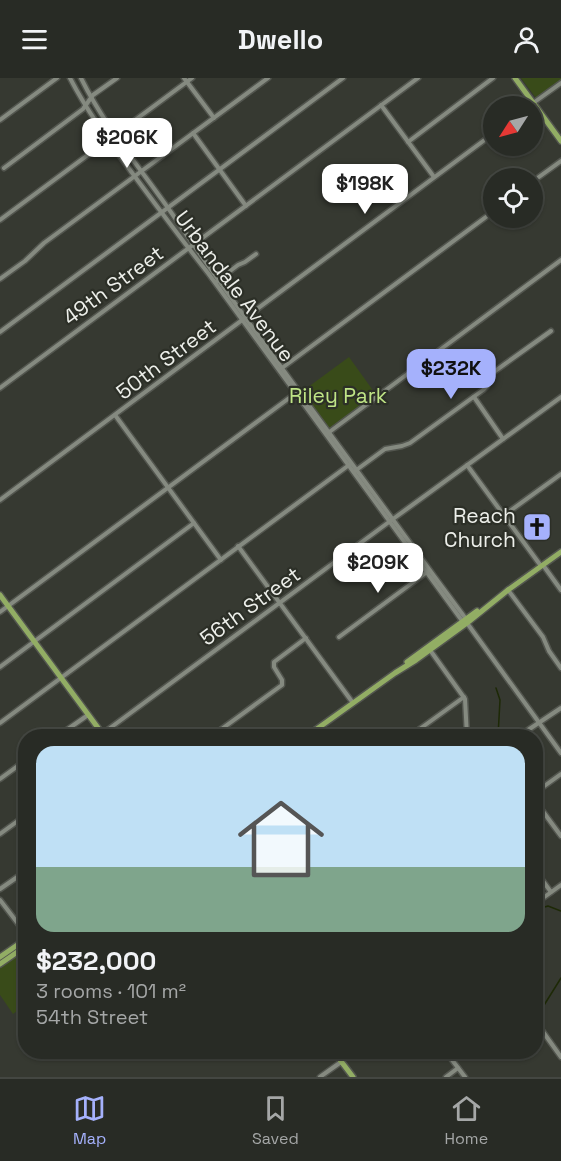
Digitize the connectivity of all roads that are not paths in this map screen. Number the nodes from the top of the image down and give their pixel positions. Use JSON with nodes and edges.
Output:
{"nodes":[{"id":1,"x":57,"y":78,"type":"edge"},
{"id":2,"x":70,"y":78,"type":"edge"},
{"id":3,"x":81,"y":78,"type":"edge"},
{"id":4,"x":117,"y":78,"type":"edge"},
{"id":5,"x":192,"y":78,"type":"edge"},
{"id":6,"x":268,"y":78,"type":"edge"},
{"id":7,"x":343,"y":78,"type":"edge"},
{"id":8,"x":418,"y":78,"type":"edge"},
{"id":9,"x":493,"y":78,"type":"edge"},
{"id":10,"x":515,"y":78,"type":"edge"},
{"id":11,"x":186,"y":80,"type":"edge"},
{"id":12,"x":561,"y":83,"type":"edge"},
{"id":13,"x":526,"y":96,"type":"edge"},
{"id":14,"x":543,"y":97,"type":"edge"},
{"id":15,"x":91,"y":98,"type":"junction"},
{"id":16,"x":381,"y":105,"type":"junction"},
{"id":17,"x":85,"y":106,"type":"junction"},
{"id":18,"x":214,"y":118,"type":"junction"},
{"id":19,"x":543,"y":119,"type":"edge"},
{"id":20,"x":0,"y":120,"type":"edge"},
{"id":21,"x":193,"y":133,"type":"junction"},
{"id":22,"x":115,"y":135,"type":"junction"},
{"id":23,"x":108,"y":140,"type":"junction"},
{"id":24,"x":483,"y":141,"type":"edge"},
{"id":25,"x":561,"y":141,"type":"edge"},
{"id":26,"x":408,"y":142,"type":"junction"},
{"id":27,"x":561,"y":161,"type":"edge"},
{"id":28,"x":4,"y":168,"type":"dead end"},
{"id":29,"x":220,"y":169,"type":"junction"},
{"id":30,"x":141,"y":172,"type":"junction"},
{"id":31,"x":543,"y":174,"type":"edge"},
{"id":32,"x":135,"y":176,"type":"junction"},
{"id":33,"x":434,"y":178,"type":"junction"},
{"id":34,"x":246,"y":206,"type":"junction"},
{"id":35,"x":168,"y":208,"type":"junction"},
{"id":36,"x":161,"y":213,"type":"junction"},
{"id":37,"x":483,"y":219,"type":"edge"},
{"id":38,"x":0,"y":220,"type":"edge"},
{"id":39,"x":193,"y":245,"type":"junction"},
{"id":40,"x":188,"y":249,"type":"junction"},
{"id":41,"x":256,"y":254,"type":"dead end"},
{"id":42,"x":561,"y":260,"type":"edge"},
{"id":43,"x":0,"y":279,"type":"edge"},
{"id":44,"x":216,"y":282,"type":"junction"},
{"id":45,"x":244,"y":319,"type":"junction"},
{"id":46,"x":550,"y":331,"type":"dead end"},
{"id":47,"x":0,"y":332,"type":"edge"},
{"id":48,"x":280,"y":369,"type":"junction"},
{"id":49,"x":0,"y":388,"type":"edge"},
{"id":50,"x":297,"y":392,"type":"junction"},
{"id":51,"x":474,"y":397,"type":"junction"},
{"id":52,"x":561,"y":397,"type":"edge"},
{"id":53,"x":115,"y":415,"type":"junction"},
{"id":54,"x":327,"y":433,"type":"junction"},
{"id":55,"x":503,"y":439,"type":"junction"},
{"id":56,"x":350,"y":464,"type":"junction"},
{"id":57,"x":467,"y":465,"type":"junction"},
{"id":58,"x":355,"y":471,"type":"junction"},
{"id":59,"x":561,"y":474,"type":"edge"},
{"id":60,"x":168,"y":487,"type":"junction"},
{"id":61,"x":0,"y":500,"type":"edge"},
{"id":62,"x":504,"y":516,"type":"junction"},
{"id":63,"x":391,"y":520,"type":"junction"},
{"id":64,"x":194,"y":523,"type":"junction"},
{"id":65,"x":238,"y":546,"type":"junction"},
{"id":66,"x":561,"y":552,"type":"edge"},
{"id":67,"x":221,"y":560,"type":"junction"},
{"id":68,"x":542,"y":566,"type":"junction"},
{"id":69,"x":428,"y":571,"type":"junction"},
{"id":70,"x":508,"y":590,"type":"junction"},
{"id":71,"x":561,"y":590,"type":"edge"},
{"id":72,"x":0,"y":595,"type":"edge"},
{"id":73,"x":279,"y":602,"type":"junction"},
{"id":74,"x":8,"y":606,"type":"junction"},
{"id":75,"x":0,"y":612,"type":"edge"},
{"id":76,"x":465,"y":621,"type":"junction"},
{"id":77,"x":339,"y":637,"type":"dead end"},
{"id":78,"x":306,"y":638,"type":"junction"},
{"id":79,"x":34,"y":642,"type":"junction"},
{"id":80,"x":429,"y":648,"type":"junction"},
{"id":81,"x":0,"y":668,"type":"edge"},
{"id":82,"x":561,"y":668,"type":"edge"},
{"id":83,"x":61,"y":678,"type":"junction"},
{"id":84,"x":464,"y":697,"type":"junction"},
{"id":85,"x":353,"y":703,"type":"junction"},
{"id":86,"x":561,"y":708,"type":"edge"},
{"id":87,"x":88,"y":715,"type":"junction"},
{"id":88,"x":0,"y":723,"type":"edge"},
{"id":89,"x":539,"y":723,"type":"junction"},
{"id":90,"x":68,"y":729,"type":"edge"},
{"id":91,"x":98,"y":729,"type":"edge"},
{"id":92,"x":111,"y":729,"type":"edge"},
{"id":93,"x":222,"y":729,"type":"edge"},
{"id":94,"x":317,"y":729,"type":"edge"},
{"id":95,"x":420,"y":729,"type":"edge"},
{"id":96,"x":467,"y":729,"type":"edge"},
{"id":97,"x":530,"y":729,"type":"edge"},
{"id":98,"x":561,"y":753,"type":"edge"},
{"id":99,"x":18,"y":766,"type":"edge"},
{"id":100,"x":561,"y":774,"type":"edge"},
{"id":101,"x":0,"y":779,"type":"edge"},
{"id":102,"x":543,"y":787,"type":"edge"},
{"id":103,"x":543,"y":812,"type":"edge"},
{"id":104,"x":18,"y":821,"type":"edge"},
{"id":105,"x":0,"y":834,"type":"edge"},
{"id":106,"x":561,"y":836,"type":"edge"},
{"id":107,"x":18,"y":877,"type":"edge"},
{"id":108,"x":543,"y":882,"type":"edge"},
{"id":109,"x":561,"y":885,"type":"edge"},
{"id":110,"x":0,"y":889,"type":"edge"},
{"id":111,"x":551,"y":892,"type":"junction"},
{"id":112,"x":543,"y":898,"type":"edge"},
{"id":113,"x":0,"y":900,"type":"edge"},
{"id":114,"x":18,"y":924,"type":"edge"},
{"id":115,"x":18,"y":945,"type":"edge"},
{"id":116,"x":18,"y":952,"type":"edge"},
{"id":117,"x":0,"y":957,"type":"edge"},
{"id":118,"x":0,"y":964,"type":"edge"},
{"id":119,"x":543,"y":1032,"type":"edge"},
{"id":120,"x":561,"y":1057,"type":"edge"},
{"id":121,"x":451,"y":1059,"type":"edge"},
{"id":122,"x":342,"y":1061,"type":"joint"},
{"id":123,"x":458,"y":1068,"type":"junction"},
{"id":124,"x":320,"y":1077,"type":"edge"},
{"id":125,"x":353,"y":1077,"type":"edge"},
{"id":126,"x":446,"y":1077,"type":"edge"},
{"id":127,"x":465,"y":1077,"type":"edge"}],
"edges":[{"from":1,"to":20,"type":"street"},
{"from":2,"to":17,"type":"street","name":"Urbandale Avenue"},
{"from":3,"to":15,"type":"street","name":"Urbandale Avenue"},
{"from":4,"to":15,"type":"street"},
{"from":5,"to":11,"type":"street"},
{"from":6,"to":18,"type":"street"},
{"from":7,"to":29,"type":"street"},
{"from":8,"to":16,"type":"street","name":"49th Street"},
{"from":9,"to":26,"type":"street"},
{"from":10,"to":13,"type":"main road"},
{"from":11,"to":18,"type":"street"},
{"from":11,"to":22,"type":"street"},
{"from":12,"to":14,"type":"street"},
{"from":15,"to":17,"type":"street"},
{"from":15,"to":22,"type":"street","name":"Urbandale Avenue"},
{"from":16,"to":26,"type":"street"},
{"from":16,"to":34,"type":"street","name":"49th Street"},
{"from":17,"to":23,"type":"street","name":"Urbandale Avenue"},
{"from":17,"to":28,"type":"street"},
{"from":18,"to":21,"type":"street"},
{"from":19,"to":25,"type":"main road"},
{"from":21,"to":29,"type":"street"},
{"from":21,"to":30,"type":"street"},
{"from":22,"to":23,"type":"street"},
{"from":22,"to":30,"type":"street","name":"Urbandale Avenue"},
{"from":23,"to":32,"type":"street","name":"Urbandale Avenue"},
{"from":23,"to":38,"type":"street"},
{"from":24,"to":33,"type":"street","name":"50th Street"},
{"from":26,"to":33,"type":"street"},
{"from":27,"to":31,"type":"street"},
{"from":29,"to":34,"type":"street"},
{"from":29,"to":35,"type":"street"},
{"from":30,"to":32,"type":"street"},
{"from":30,"to":35,"type":"street","name":"Urbandale Avenue"},
{"from":32,"to":36,"type":"street","name":"Urbandale Avenue"},
{"from":32,"to":43,"type":"street"},
{"from":33,"to":45,"type":"street","name":"50th Street"},
{"from":34,"to":39,"type":"street","name":"49th Street"},
{"from":35,"to":36,"type":"street"},
{"from":35,"to":39,"type":"street","name":"Urbandale Avenue"},
{"from":36,"to":40,"type":"street","name":"Urbandale Avenue"},
{"from":36,"to":47,"type":"street"},
{"from":37,"to":48,"type":"street"},
{"from":39,"to":40,"type":"street","name":"49th Street"},
{"from":39,"to":44,"type":"street","name":"Urbandale Avenue"},
{"from":40,"to":44,"type":"street","name":"Urbandale Avenue"},
{"from":40,"to":49,"type":"street","name":"49th Street"},
{"from":41,"to":44,"type":"street"},
{"from":42,"to":54,"type":"street"},
{"from":44,"to":45,"type":"street","name":"Urbandale Avenue"},
{"from":45,"to":48,"type":"street","name":"Urbandale Avenue"},
{"from":45,"to":53,"type":"street","name":"50th Street"},
{"from":46,"to":51,"type":"street"},
{"from":48,"to":50,"type":"street","name":"Urbandale Avenue"},
{"from":50,"to":54,"type":"street","name":"Urbandale Avenue"},
{"from":50,"to":60,"type":"street"},
{"from":51,"to":55,"type":"street"},
{"from":51,"to":58,"type":"street"},
{"from":52,"to":55,"type":"street","name":"56th Street"},
{"from":53,"to":60,"type":"street"},
{"from":53,"to":61,"type":"street","name":"50th Street"},
{"from":54,"to":56,"type":"street","name":"Urbandale Avenue"},
{"from":55,"to":57,"type":"street","name":"56th Street"},
{"from":56,"to":58,"type":"street","name":"Urbandale Avenue"},
{"from":56,"to":65,"type":"street"},
{"from":57,"to":62,"type":"street"},
{"from":57,"to":63,"type":"street","name":"56th Street"},
{"from":58,"to":63,"type":"street","name":"Urbandale Avenue"},
{"from":59,"to":62,"type":"street"},
{"from":60,"to":64,"type":"street"},
{"from":60,"to":74,"type":"street"},
{"from":62,"to":68,"type":"street"},
{"from":63,"to":69,"type":"street","name":"Urbandale Avenue"},
{"from":63,"to":73,"type":"street","name":"56th Street"},
{"from":64,"to":67,"type":"street"},
{"from":64,"to":79,"type":"street"},
{"from":65,"to":67,"type":"street"},
{"from":65,"to":73,"type":"street"},
{"from":66,"to":68,"type":"main road"},
{"from":67,"to":83,"type":"street"},
{"from":68,"to":70,"type":"main road"},
{"from":68,"to":71,"type":"street"},
{"from":69,"to":76,"type":"street","name":"Urbandale Avenue"},
{"from":69,"to":77,"type":"street"},
{"from":70,"to":76,"type":"main road"},
{"from":70,"to":82,"type":"street"},
{"from":72,"to":74,"type":"main road"},
{"from":73,"to":78,"type":"street"},
{"from":73,"to":92,"type":"street","name":"56th Street"},
{"from":74,"to":75,"type":"street"},
{"from":74,"to":79,"type":"main road"},
{"from":76,"to":80,"type":"main road"},
{"from":76,"to":89,"type":"street","name":"Urbandale Avenue"},
{"from":78,"to":85,"type":"street"},
{"from":78,"to":93,"type":"street"},
{"from":79,"to":81,"type":"street"},
{"from":79,"to":83,"type":"main road"},
{"from":80,"to":84,"type":"street"},
{"from":80,"to":85,"type":"main road"},
{"from":83,"to":87,"type":"main road"},
{"from":83,"to":88,"type":"street"},
{"from":84,"to":95,"type":"street"},
{"from":84,"to":96,"type":"street"},
{"from":85,"to":94,"type":"main road"},
{"from":86,"to":89,"type":"street"},
{"from":87,"to":90,"type":"street"},
{"from":87,"to":91,"type":"main road"},
{"from":89,"to":97,"type":"street"},
{"from":89,"to":98,"type":"street","name":"Urbandale Avenue"},
{"from":99,"to":101,"type":"street"},
{"from":100,"to":102,"type":"street"},
{"from":103,"to":106,"type":"street"},
{"from":104,"to":105,"type":"street"},
{"from":107,"to":110,"type":"street"},
{"from":108,"to":111,"type":"street"},
{"from":109,"to":111,"type":"street"},
{"from":111,"to":112,"type":"street"},
{"from":113,"to":114,"type":"street"},
{"from":115,"to":117,"type":"main road"},
{"from":116,"to":118,"type":"main road"},
{"from":119,"to":120,"type":"street"},
{"from":121,"to":123,"type":"street"},
{"from":122,"to":124,"type":"street"},
{"from":122,"to":125,"type":"main road"},
{"from":123,"to":126,"type":"street"},
{"from":123,"to":127,"type":"street"}]}
